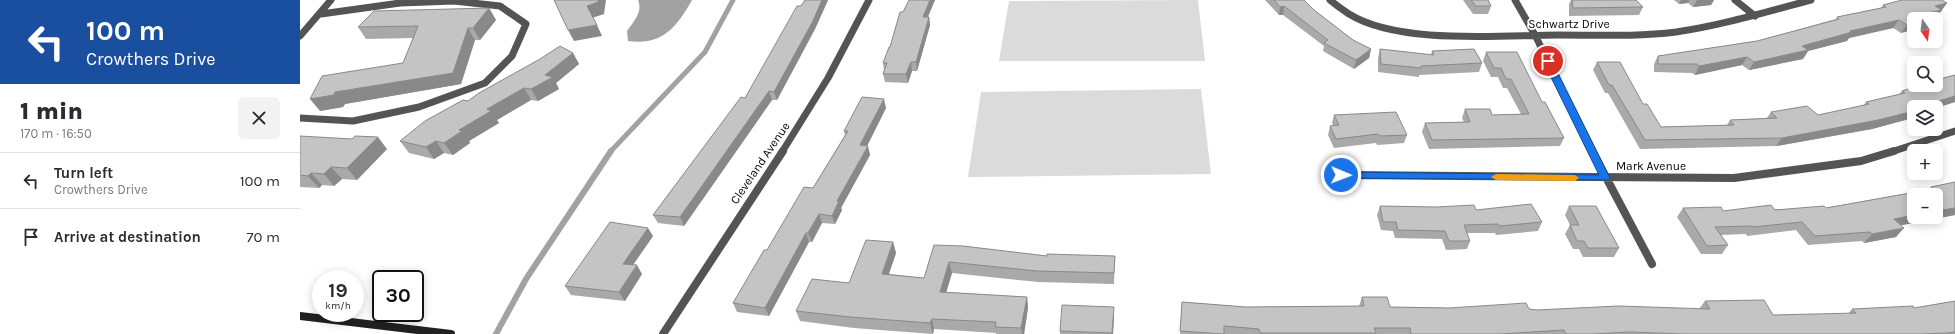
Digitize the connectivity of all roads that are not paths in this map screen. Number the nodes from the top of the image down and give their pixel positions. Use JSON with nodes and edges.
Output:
{"nodes":[{"id":1,"x":331,"y":0,"type":"edge"},
{"id":2,"x":869,"y":0,"type":"edge"},
{"id":3,"x":1330,"y":0,"type":"edge"},
{"id":4,"x":1515,"y":0,"type":"edge"},
{"id":5,"x":1736,"y":0,"type":"edge"},
{"id":6,"x":1812,"y":0,"type":"edge"},
{"id":7,"x":321,"y":14,"type":"junction"},
{"id":8,"x":1755,"y":16,"type":"junction"},
{"id":9,"x":1535,"y":35,"type":"junction"},
{"id":10,"x":300,"y":36,"type":"edge"},
{"id":11,"x":300,"y":118,"type":"edge"},
{"id":12,"x":1955,"y":131,"type":"edge"},
{"id":13,"x":1341,"y":175,"type":"dead end"},
{"id":14,"x":1606,"y":178,"type":"junction"},
{"id":15,"x":1652,"y":264,"type":"dead end"},
{"id":16,"x":300,"y":316,"type":"edge"},
{"id":17,"x":451,"y":334,"type":"edge"},
{"id":18,"x":663,"y":334,"type":"edge"}],
"edges":[{"from":1,"to":7,"type":"street"},
{"from":2,"to":18,"type":"street","name":"Cleveland Avenue"},
{"from":3,"to":9,"type":"street","name":"Schwartz Drive"},
{"from":4,"to":9,"type":"street"},
{"from":5,"to":8,"type":"street"},
{"from":6,"to":8,"type":"street","name":"Schwartz Drive"},
{"from":7,"to":10,"type":"street"},
{"from":7,"to":11,"type":"street"},
{"from":8,"to":9,"type":"street","name":"Schwartz Drive"},
{"from":9,"to":14,"type":"street"},
{"from":12,"to":14,"type":"street","name":"Mark Avenue"},
{"from":13,"to":14,"type":"street","name":"Mark Avenue"},
{"from":14,"to":15,"type":"street"},
{"from":16,"to":17,"type":"main road"}]}
